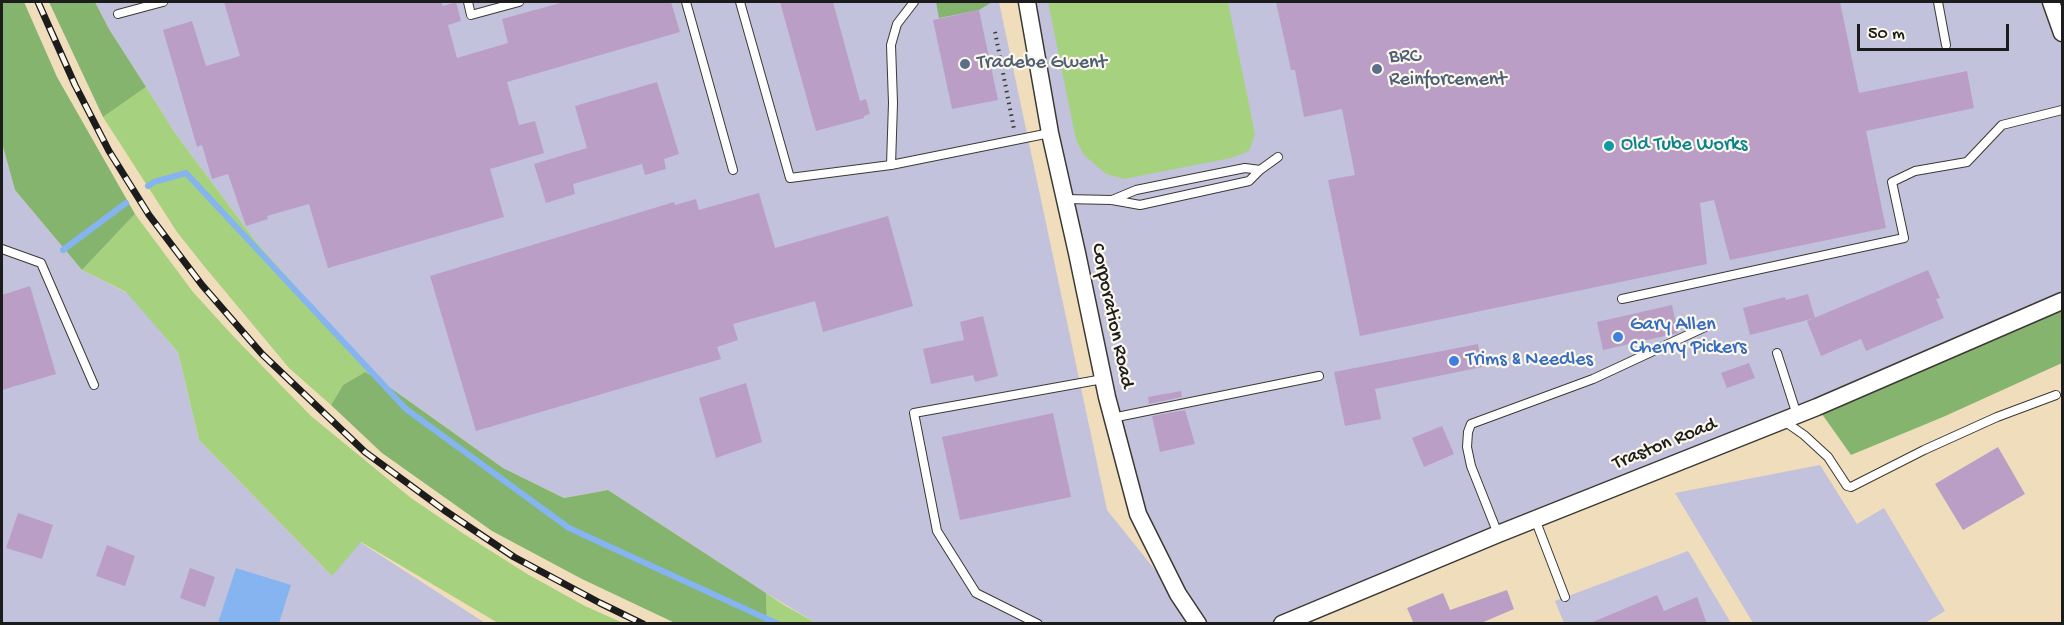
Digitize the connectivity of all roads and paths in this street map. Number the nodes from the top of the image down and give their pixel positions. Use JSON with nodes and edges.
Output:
{"nodes":[{"id":1,"x":163,"y":2,"type":"edge"},
{"id":2,"x":468,"y":2,"type":"edge"},
{"id":3,"x":519,"y":2,"type":"edge"},
{"id":4,"x":686,"y":2,"type":"edge"},
{"id":5,"x":740,"y":2,"type":"edge"},
{"id":6,"x":914,"y":2,"type":"edge"},
{"id":7,"x":1027,"y":2,"type":"edge"},
{"id":8,"x":1938,"y":2,"type":"edge"},
{"id":9,"x":2051,"y":2,"type":"edge"},
{"id":10,"x":118,"y":14,"type":"dead end"},
{"id":11,"x":995,"y":32,"type":"dead end"},
{"id":12,"x":2062,"y":33,"type":"edge"},
{"id":13,"x":1946,"y":45,"type":"dead end"},
{"id":14,"x":2062,"y":110,"type":"edge"},
{"id":15,"x":1050,"y":134,"type":"junction"},
{"id":16,"x":1016,"y":140,"type":"junction"},
{"id":17,"x":1278,"y":157,"type":"dead end"},
{"id":18,"x":891,"y":165,"type":"junction"},
{"id":19,"x":733,"y":170,"type":"dead end"},
{"id":20,"x":1260,"y":170,"type":"junction"},
{"id":21,"x":1064,"y":199,"type":"junction"},
{"id":22,"x":1112,"y":200,"type":"junction"},
{"id":23,"x":2,"y":249,"type":"edge"},
{"id":24,"x":1622,"y":298,"type":"dead end"},
{"id":25,"x":2062,"y":301,"type":"edge"},
{"id":26,"x":1706,"y":327,"type":"dead end"},
{"id":27,"x":1777,"y":353,"type":"dead end"},
{"id":28,"x":1318,"y":376,"type":"dead end"},
{"id":29,"x":1103,"y":379,"type":"junction"},
{"id":30,"x":94,"y":385,"type":"dead end"},
{"id":31,"x":2056,"y":395,"type":"dead end"},
{"id":32,"x":1112,"y":418,"type":"junction"},
{"id":33,"x":1790,"y":418,"type":"junction"},
{"id":34,"x":1535,"y":519,"type":"junction"},
{"id":35,"x":1498,"y":534,"type":"junction"},
{"id":36,"x":1565,"y":597,"type":"dead end"},
{"id":37,"x":1038,"y":624,"type":"edge"},
{"id":38,"x":1198,"y":624,"type":"edge"},
{"id":39,"x":1282,"y":624,"type":"edge"}],
"edges":[{"from":1,"to":10,"type":"lane"},
{"from":2,"to":3,"type":"lane"},
{"from":4,"to":19,"type":"lane"},
{"from":5,"to":18,"type":"lane"},
{"from":6,"to":18,"type":"lane"},
{"from":7,"to":15,"type":"street","name":"Corporation Road"},
{"from":8,"to":13,"type":"lane"},
{"from":9,"to":12,"type":"street"},
{"from":11,"to":16,"type":"path"},
{"from":14,"to":24,"type":"lane"},
{"from":15,"to":16,"type":"lane"},
{"from":15,"to":21,"type":"street","name":"Corporation Road"},
{"from":16,"to":18,"type":"lane"},
{"from":17,"to":20,"type":"lane"},
{"from":20,"to":22,"type":"lane"},
{"from":20,"to":22,"type":"lane"},
{"from":21,"to":22,"type":"lane"},
{"from":21,"to":29,"type":"street","name":"Corporation Road"},
{"from":23,"to":30,"type":"lane"},
{"from":25,"to":33,"type":"street","name":"Traston Road"},
{"from":26,"to":35,"type":"lane"},
{"from":27,"to":33,"type":"lane"},
{"from":28,"to":32,"type":"lane"},
{"from":29,"to":32,"type":"street","name":"Corporation Road"},
{"from":29,"to":37,"type":"lane"},
{"from":31,"to":33,"type":"lane"},
{"from":32,"to":38,"type":"street","name":"Corporation Road"},
{"from":33,"to":34,"type":"street","name":"Traston Road"},
{"from":34,"to":35,"type":"street","name":"Traston Road"},
{"from":34,"to":36,"type":"lane"},
{"from":35,"to":39,"type":"street","name":"Traston Road"}]}
